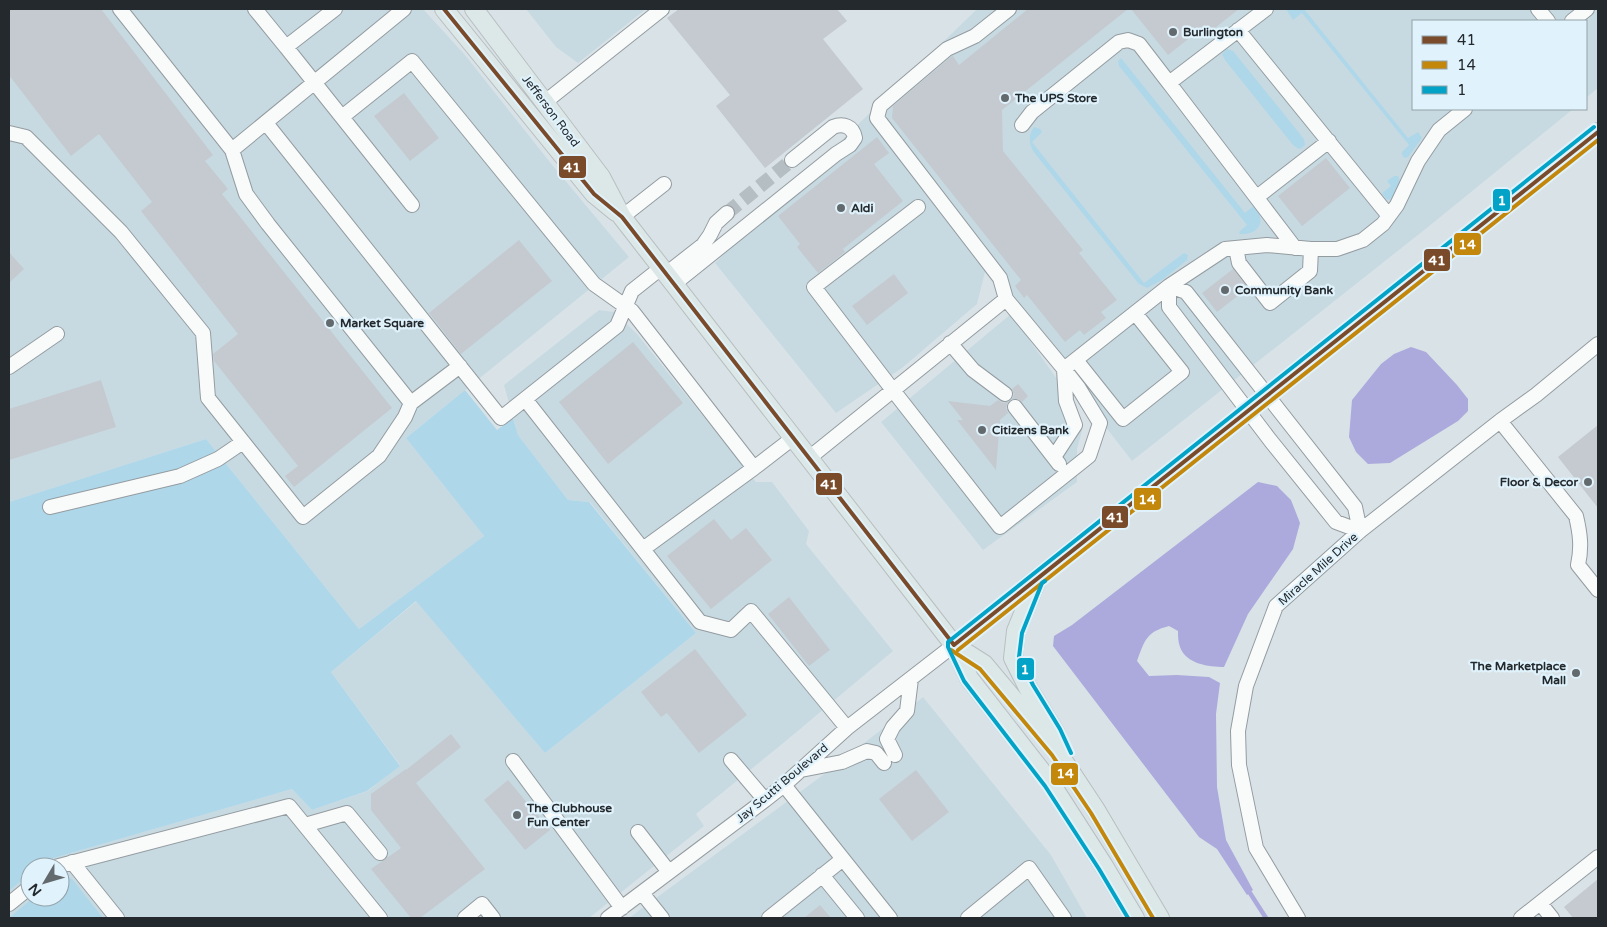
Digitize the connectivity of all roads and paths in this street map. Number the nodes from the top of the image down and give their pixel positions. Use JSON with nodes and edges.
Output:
{"nodes":[{"id":1,"x":120,"y":9,"type":"edge"},
{"id":2,"x":255,"y":9,"type":"edge"},
{"id":3,"x":335,"y":9,"type":"edge"},
{"id":4,"x":404,"y":9,"type":"edge"},
{"id":5,"x":444,"y":9,"type":"edge"},
{"id":6,"x":474,"y":9,"type":"edge"},
{"id":7,"x":662,"y":9,"type":"edge"},
{"id":8,"x":1009,"y":9,"type":"edge"},
{"id":9,"x":1266,"y":9,"type":"edge"},
{"id":10,"x":1538,"y":9,"type":"edge"},
{"id":11,"x":1588,"y":9,"type":"edge"},
{"id":12,"x":1547,"y":20,"type":"edge"},
{"id":13,"x":1573,"y":20,"type":"edge"},
{"id":14,"x":1238,"y":30,"type":"junction"},
{"id":15,"x":286,"y":47,"type":"junction"},
{"id":16,"x":315,"y":82,"type":"junction"},
{"id":17,"x":1169,"y":83,"type":"junction"},
{"id":18,"x":545,"y":102,"type":"junction"},
{"id":19,"x":1464,"y":110,"type":"edge"},
{"id":20,"x":342,"y":117,"type":"junction"},
{"id":21,"x":266,"y":123,"type":"junction"},
{"id":22,"x":1022,"y":125,"type":"dead end"},
{"id":23,"x":1598,"y":132,"type":"edge"},
{"id":24,"x":9,"y":133,"type":"edge"},
{"id":25,"x":1329,"y":141,"type":"junction"},
{"id":26,"x":232,"y":150,"type":"junction"},
{"id":27,"x":792,"y":160,"type":"tunnel mouth"},
{"id":28,"x":664,"y":184,"type":"dead end"},
{"id":29,"x":1256,"y":197,"type":"junction"},
{"id":30,"x":412,"y":204,"type":"dead end"},
{"id":31,"x":918,"y":207,"type":"dead end"},
{"id":32,"x":727,"y":213,"type":"tunnel mouth"},
{"id":33,"x":1389,"y":216,"type":"junction"},
{"id":34,"x":622,"y":217,"type":"junction"},
{"id":35,"x":1236,"y":248,"type":"junction"},
{"id":36,"x":1295,"y":248,"type":"junction"},
{"id":37,"x":1311,"y":249,"type":"junction"},
{"id":38,"x":667,"y":275,"type":"junction"},
{"id":39,"x":1169,"y":286,"type":"junction"},
{"id":40,"x":1006,"y":298,"type":"junction"},
{"id":41,"x":625,"y":305,"type":"junction"},
{"id":42,"x":1135,"y":313,"type":"junction"},
{"id":43,"x":57,"y":334,"type":"dead end"},
{"id":44,"x":950,"y":343,"type":"junction"},
{"id":45,"x":1598,"y":344,"type":"edge"},
{"id":46,"x":1076,"y":360,"type":"junction"},
{"id":47,"x":9,"y":366,"type":"edge"},
{"id":48,"x":460,"y":366,"type":"junction"},
{"id":49,"x":1064,"y":369,"type":"junction"},
{"id":50,"x":892,"y":389,"type":"junction"},
{"id":51,"x":1005,"y":394,"type":"dead end"},
{"id":52,"x":1268,"y":396,"type":"junction"},
{"id":53,"x":525,"y":399,"type":"junction"},
{"id":54,"x":411,"y":403,"type":"junction"},
{"id":55,"x":1015,"y":407,"type":"dead end"},
{"id":56,"x":1248,"y":411,"type":"junction"},
{"id":57,"x":1500,"y":420,"type":"junction"},
{"id":58,"x":793,"y":438,"type":"junction"},
{"id":59,"x":243,"y":442,"type":"junction"},
{"id":60,"x":1054,"y":457,"type":"junction"},
{"id":61,"x":808,"y":458,"type":"junction"},
{"id":62,"x":754,"y":468,"type":"junction"},
{"id":63,"x":1067,"y":474,"type":"junction"},
{"id":64,"x":50,"y":507,"type":"dead end"},
{"id":65,"x":1360,"y":530,"type":"junction"},
{"id":66,"x":643,"y":549,"type":"junction"},
{"id":67,"x":1037,"y":579,"type":"junction"},
{"id":68,"x":1598,"y":590,"type":"edge"},
{"id":69,"x":954,"y":645,"type":"junction"},
{"id":70,"x":911,"y":679,"type":"junction"},
{"id":71,"x":847,"y":728,"type":"junction"},
{"id":72,"x":731,"y":760,"type":"dead end"},
{"id":73,"x":512,"y":761,"type":"dead end"},
{"id":74,"x":800,"y":770,"type":"junction"},
{"id":75,"x":1073,"y":775,"type":"junction"},
{"id":76,"x":784,"y":785,"type":"junction"},
{"id":77,"x":765,"y":800,"type":"junction"},
{"id":78,"x":305,"y":825,"type":"junction"},
{"id":79,"x":638,"y":832,"type":"dead end"},
{"id":80,"x":380,"y":853,"type":"dead end"},
{"id":81,"x":1598,"y":857,"type":"edge"},
{"id":82,"x":843,"y":859,"type":"junction"},
{"id":83,"x":72,"y":862,"type":"joint"},
{"id":84,"x":669,"y":872,"type":"junction"},
{"id":85,"x":822,"y":875,"type":"junction"},
{"id":86,"x":642,"y":893,"type":"junction"},
{"id":87,"x":20,"y":895,"type":"edge"},
{"id":88,"x":1540,"y":903,"type":"junction"},
{"id":89,"x":9,"y":904,"type":"edge"},
{"id":90,"x":622,"y":908,"type":"junction"},
{"id":91,"x":887,"y":917,"type":"edge"},
{"id":92,"x":117,"y":918,"type":"edge"},
{"id":93,"x":380,"y":918,"type":"edge"},
{"id":94,"x":465,"y":918,"type":"edge"},
{"id":95,"x":494,"y":918,"type":"edge"},
{"id":96,"x":608,"y":918,"type":"edge"},
{"id":97,"x":662,"y":918,"type":"edge"},
{"id":98,"x":769,"y":918,"type":"edge"},
{"id":99,"x":857,"y":918,"type":"edge"},
{"id":100,"x":968,"y":918,"type":"edge"},
{"id":101,"x":1064,"y":918,"type":"edge"},
{"id":102,"x":1135,"y":918,"type":"edge"},
{"id":103,"x":1160,"y":918,"type":"edge"},
{"id":104,"x":1298,"y":918,"type":"edge"},
{"id":105,"x":1521,"y":918,"type":"edge"},
{"id":106,"x":1552,"y":918,"type":"edge"}],
"edges":[{"from":1,"to":26,"type":"street"},
{"from":2,"to":15,"type":"street"},
{"from":3,"to":15,"type":"street"},
{"from":4,"to":16,"type":"street"},
{"from":5,"to":34,"type":"main road","name":"Jefferson Road"},
{"from":6,"to":18,"type":"main road","name":"Jefferson Road"},
{"from":7,"to":18,"type":"street"},
{"from":8,"to":40,"type":"street"},
{"from":9,"to":14,"type":"street"},
{"from":10,"to":12,"type":"street"},
{"from":11,"to":13,"type":"street"},
{"from":14,"to":17,"type":"street"},
{"from":14,"to":25,"type":"street"},
{"from":15,"to":16,"type":"street"},
{"from":16,"to":20,"type":"street"},
{"from":16,"to":21,"type":"street"},
{"from":17,"to":22,"type":"street"},
{"from":17,"to":29,"type":"street"},
{"from":18,"to":34,"type":"main road","name":"Jefferson Road"},
{"from":19,"to":33,"type":"street"},
{"from":20,"to":30,"type":"street"},
{"from":20,"to":41,"type":"street"},
{"from":21,"to":26,"type":"street"},
{"from":21,"to":48,"type":"street"},
{"from":23,"to":52,"type":"main road"},
{"from":24,"to":59,"type":"street"},
{"from":25,"to":29,"type":"street"},
{"from":25,"to":33,"type":"street"},
{"from":26,"to":54,"type":"street"},
{"from":27,"to":38,"type":"street"},
{"from":28,"to":34,"type":"street"},
{"from":29,"to":36,"type":"street"},
{"from":31,"to":50,"type":"street"},
{"from":32,"to":38,"type":"street"},
{"from":33,"to":37,"type":"street"},
{"from":34,"to":38,"type":"main road","name":"Jefferson Road"},
{"from":35,"to":36,"type":"street"},
{"from":35,"to":37,"type":"street"},
{"from":35,"to":39,"type":"street"},
{"from":36,"to":37,"type":"street"},
{"from":38,"to":41,"type":"street"},
{"from":38,"to":58,"type":"main road","name":"Jefferson Road"},
{"from":39,"to":42,"type":"street"},
{"from":39,"to":52,"type":"street","name":"Miracle Mile Drive"},
{"from":39,"to":56,"type":"street","name":"Miracle Mile Drive"},
{"from":40,"to":44,"type":"street"},
{"from":40,"to":49,"type":"street"},
{"from":41,"to":53,"type":"street"},
{"from":41,"to":62,"type":"street"},
{"from":42,"to":46,"type":"street"},
{"from":42,"to":46,"type":"street"},
{"from":43,"to":47,"type":"street"},
{"from":44,"to":50,"type":"street"},
{"from":44,"to":51,"type":"street"},
{"from":45,"to":57,"type":"street","name":"Miracle Mile Drive"},
{"from":46,"to":49,"type":"street"},
{"from":48,"to":53,"type":"street"},
{"from":48,"to":54,"type":"street"},
{"from":49,"to":60,"type":"street"},
{"from":49,"to":63,"type":"street"},
{"from":50,"to":61,"type":"street"},
{"from":50,"to":63,"type":"street"},
{"from":52,"to":56,"type":"main road"},
{"from":52,"to":65,"type":"street","name":"Miracle Mile Drive"},
{"from":53,"to":66,"type":"street"},
{"from":54,"to":59,"type":"street"},
{"from":55,"to":60,"type":"street"},
{"from":56,"to":65,"type":"street","name":"Miracle Mile Drive"},
{"from":56,"to":67,"type":"main road"},
{"from":57,"to":65,"type":"street","name":"Miracle Mile Drive"},
{"from":57,"to":68,"type":"street"},
{"from":58,"to":61,"type":"main road","name":"Jefferson Road"},
{"from":58,"to":62,"type":"street"},
{"from":59,"to":64,"type":"street"},
{"from":60,"to":63,"type":"street"},
{"from":61,"to":69,"type":"main road","name":"Jefferson Road"},
{"from":62,"to":66,"type":"street"},
{"from":65,"to":104,"type":"street","name":"Miracle Mile Drive"},
{"from":66,"to":71,"type":"street"},
{"from":67,"to":69,"type":"main road"},
{"from":67,"to":75,"type":"main road"},
{"from":69,"to":70,"type":"street","name":"Jay Scutti Boulevard"},
{"from":69,"to":75,"type":"main road","name":"Jefferson Road"},
{"from":69,"to":102,"type":"main road","name":"Jefferson Road"},
{"from":70,"to":71,"type":"street","name":"Jay Scutti Boulevard"},
{"from":70,"to":74,"type":"street"},
{"from":71,"to":74,"type":"street","name":"Jay Scutti Boulevard"},
{"from":72,"to":77,"type":"street"},
{"from":73,"to":90,"type":"street"},
{"from":74,"to":76,"type":"street","name":"Jay Scutti Boulevard"},
{"from":75,"to":103,"type":"main road","name":"Jefferson Road"},
{"from":76,"to":77,"type":"street","name":"Jay Scutti Boulevard"},
{"from":76,"to":82,"type":"street"},
{"from":77,"to":84,"type":"street","name":"Jay Scutti Boulevard"},
{"from":78,"to":80,"type":"street"},
{"from":78,"to":83,"type":"street"},
{"from":78,"to":93,"type":"street"},
{"from":79,"to":84,"type":"street"},
{"from":81,"to":88,"type":"street"},
{"from":82,"to":85,"type":"street"},
{"from":82,"to":91,"type":"street"},
{"from":83,"to":92,"type":"street"},
{"from":84,"to":86,"type":"street","name":"Jay Scutti Boulevard"},
{"from":85,"to":98,"type":"street"},
{"from":85,"to":99,"type":"street"},
{"from":86,"to":90,"type":"street","name":"Jay Scutti Boulevard"},
{"from":86,"to":97,"type":"street"},
{"from":87,"to":89,"type":"street"},
{"from":88,"to":105,"type":"street"},
{"from":88,"to":106,"type":"street"},
{"from":90,"to":96,"type":"street","name":"Jay Scutti Boulevard"},
{"from":94,"to":95,"type":"street"},
{"from":100,"to":101,"type":"street"}]}
